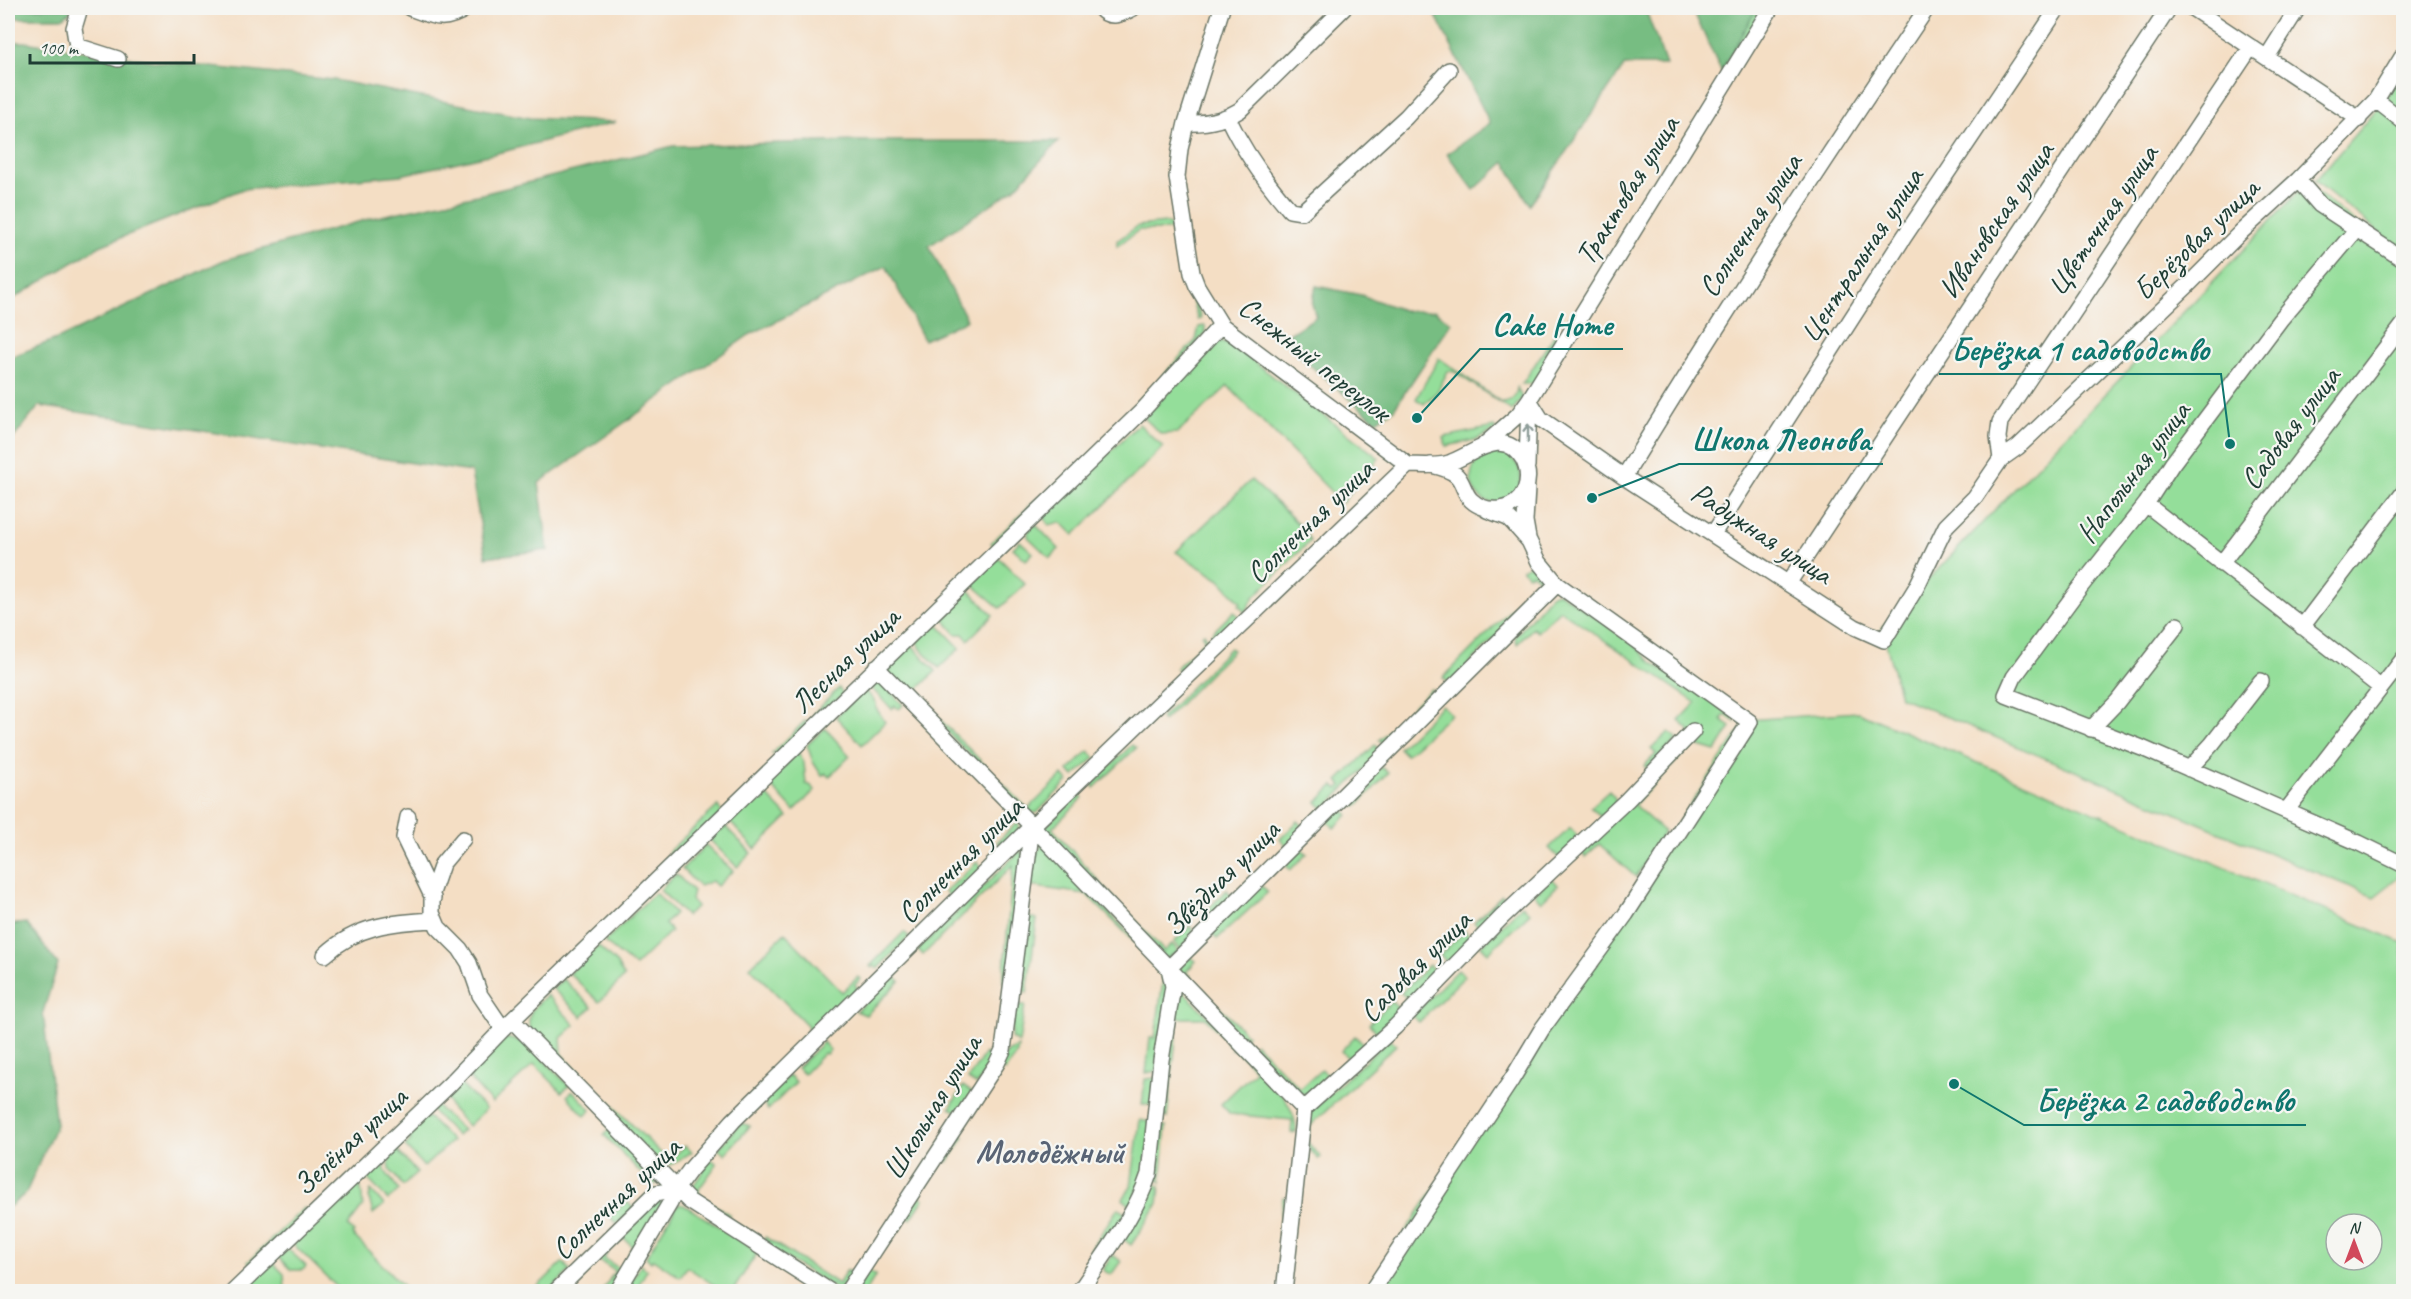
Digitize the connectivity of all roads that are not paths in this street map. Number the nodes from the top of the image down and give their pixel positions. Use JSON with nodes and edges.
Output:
{"nodes":[{"id":1,"x":80,"y":8,"type":"edge"},
{"id":2,"x":410,"y":8,"type":"edge"},
{"id":3,"x":467,"y":8,"type":"edge"},
{"id":4,"x":1133,"y":8,"type":"edge"},
{"id":5,"x":1222,"y":8,"type":"edge"},
{"id":6,"x":1344,"y":8,"type":"edge"},
{"id":7,"x":1771,"y":8,"type":"edge"},
{"id":8,"x":1927,"y":8,"type":"edge"},
{"id":9,"x":2058,"y":8,"type":"edge"},
{"id":10,"x":2169,"y":8,"type":"edge"},
{"id":11,"x":2192,"y":8,"type":"edge"},
{"id":12,"x":2298,"y":8,"type":"edge"},
{"id":13,"x":1105,"y":11,"type":"edge"},
{"id":14,"x":2251,"y":47,"type":"junction"},
{"id":15,"x":2403,"y":54,"type":"edge"},
{"id":16,"x":2267,"y":57,"type":"junction"},
{"id":17,"x":118,"y":59,"type":"dead end"},
{"id":18,"x":1449,"y":70,"type":"dead end"},
{"id":19,"x":2376,"y":100,"type":"junction"},
{"id":20,"x":1228,"y":118,"type":"junction"},
{"id":21,"x":2359,"y":119,"type":"junction"},
{"id":22,"x":2403,"y":122,"type":"edge"},
{"id":23,"x":1186,"y":123,"type":"junction"},
{"id":24,"x":2298,"y":180,"type":"junction"},
{"id":25,"x":2356,"y":230,"type":"junction"},
{"id":26,"x":2403,"y":260,"type":"edge"},
{"id":27,"x":2403,"y":324,"type":"edge"},
{"id":28,"x":1221,"y":325,"type":"junction"},
{"id":29,"x":1529,"y":400,"type":"junction"},
{"id":30,"x":1479,"y":448,"type":"junction"},
{"id":31,"x":2001,"y":459,"type":"junction"},
{"id":32,"x":1408,"y":465,"type":"junction"},
{"id":33,"x":1431,"y":465,"type":"junction"},
{"id":34,"x":1527,"y":473,"type":"junction"},
{"id":35,"x":1624,"y":477,"type":"junction"},
{"id":36,"x":1463,"y":487,"type":"junction"},
{"id":37,"x":2403,"y":492,"type":"edge"},
{"id":38,"x":2146,"y":504,"type":"junction"},
{"id":39,"x":1488,"y":510,"type":"junction"},
{"id":40,"x":1713,"y":534,"type":"junction"},
{"id":41,"x":1528,"y":541,"type":"junction"},
{"id":42,"x":2220,"y":564,"type":"junction"},
{"id":43,"x":1789,"y":582,"type":"junction"},
{"id":44,"x":1557,"y":584,"type":"junction"},
{"id":45,"x":2178,"y":625,"type":"dead end"},
{"id":46,"x":2302,"y":627,"type":"junction"},
{"id":47,"x":1884,"y":640,"type":"joint"},
{"id":48,"x":2403,"y":658,"type":"edge"},
{"id":49,"x":876,"y":668,"type":"junction"},
{"id":50,"x":2260,"y":681,"type":"dead end"},
{"id":51,"x":2380,"y":687,"type":"junction"},
{"id":52,"x":2091,"y":729,"type":"junction"},
{"id":53,"x":1694,"y":731,"type":"dead end"},
{"id":54,"x":2189,"y":770,"type":"junction"},
{"id":55,"x":2286,"y":811,"type":"junction"},
{"id":56,"x":408,"y":817,"type":"dead end"},
{"id":57,"x":1032,"y":826,"type":"junction"},
{"id":58,"x":463,"y":839,"type":"dead end"},
{"id":59,"x":2403,"y":865,"type":"edge"},
{"id":60,"x":433,"y":898,"type":"junction"},
{"id":61,"x":435,"y":920,"type":"junction"},
{"id":62,"x":325,"y":955,"type":"dead end"},
{"id":63,"x":1169,"y":968,"type":"junction"},
{"id":64,"x":508,"y":1025,"type":"junction"},
{"id":65,"x":1304,"y":1109,"type":"junction"},
{"id":66,"x":676,"y":1189,"type":"junction"},
{"id":67,"x":233,"y":1292,"type":"edge"},
{"id":68,"x":555,"y":1292,"type":"edge"},
{"id":69,"x":617,"y":1292,"type":"edge"},
{"id":70,"x":831,"y":1292,"type":"edge"},
{"id":71,"x":847,"y":1292,"type":"edge"},
{"id":72,"x":1079,"y":1292,"type":"edge"},
{"id":73,"x":1284,"y":1292,"type":"edge"},
{"id":74,"x":1371,"y":1292,"type":"edge"}],
"edges":[{"from":1,"to":17,"type":"street"},
{"from":2,"to":3,"type":"street"},
{"from":4,"to":13,"type":"street"},
{"from":5,"to":23,"type":"street","name":"Снежный переулок"},
{"from":6,"to":20,"type":"street"},
{"from":7,"to":29,"type":"street","name":"Трактовая улица"},
{"from":8,"to":35,"type":"street","name":"Солнечная улица"},
{"from":9,"to":40,"type":"street","name":"Центральная улица"},
{"from":10,"to":43,"type":"street","name":"Ивановская улица"},
{"from":11,"to":14,"type":"street"},
{"from":12,"to":16,"type":"street"},
{"from":14,"to":16,"type":"street"},
{"from":14,"to":31,"type":"street","name":"Цветочная улица"},
{"from":15,"to":19,"type":"street","name":"Берёзовая улица"},
{"from":16,"to":21,"type":"street"},
{"from":18,"to":20,"type":"street"},
{"from":19,"to":21,"type":"street","name":"Берёзовая улица"},
{"from":19,"to":22,"type":"street"},
{"from":20,"to":23,"type":"street"},
{"from":21,"to":24,"type":"street","name":"Берёзовая улица"},
{"from":23,"to":28,"type":"street","name":"Снежный переулок"},
{"from":24,"to":25,"type":"street"},
{"from":24,"to":31,"type":"street","name":"Берёзовая улица"},
{"from":25,"to":26,"type":"street"},
{"from":25,"to":38,"type":"street","name":"Напольная улица"},
{"from":27,"to":42,"type":"street","name":"Садовая улица"},
{"from":28,"to":32,"type":"street","name":"Снежный переулок"},
{"from":28,"to":49,"type":"street","name":"Лесная улица"},
{"from":29,"to":30,"type":"street","name":"Трактовая улица"},
{"from":34,"to":29,"type":"street","name":"Трактовая улица","one_way":true},
{"from":29,"to":35,"type":"street","name":"Радужная улица"},
{"from":30,"to":33,"type":"street"},
{"from":30,"to":34,"type":"street"},
{"from":30,"to":36,"type":"street"},
{"from":31,"to":47,"type":"street","name":"Берёзовая улица"},
{"from":32,"to":33,"type":"street"},
{"from":32,"to":57,"type":"street","name":"Солнечная улица"},
{"from":33,"to":36,"type":"street"},
{"from":34,"to":39,"type":"street"},
{"from":34,"to":41,"type":"street","name":"Трактовая улица"},
{"from":35,"to":40,"type":"street","name":"Радужная улица"},
{"from":36,"to":39,"type":"street"},
{"from":37,"to":46,"type":"street"},
{"from":38,"to":42,"type":"street"},
{"from":38,"to":52,"type":"street","name":"Напольная улица"},
{"from":39,"to":41,"type":"street"},
{"from":40,"to":43,"type":"street","name":"Радужная улица"},
{"from":41,"to":44,"type":"street"},
{"from":42,"to":46,"type":"street"},
{"from":43,"to":47,"type":"street","name":"Радужная улица"},
{"from":44,"to":63,"type":"street","name":"Звёздная улица"},
{"from":44,"to":74,"type":"street"},
{"from":45,"to":52,"type":"street"},
{"from":46,"to":51,"type":"street"},
{"from":48,"to":51,"type":"street"},
{"from":49,"to":57,"type":"street"},
{"from":49,"to":64,"type":"street","name":"Лесная улица"},
{"from":50,"to":54,"type":"street"},
{"from":51,"to":55,"type":"street"},
{"from":52,"to":54,"type":"street"},
{"from":53,"to":65,"type":"street","name":"Садовая улица"},
{"from":54,"to":55,"type":"street"},
{"from":55,"to":59,"type":"street"},
{"from":56,"to":60,"type":"street"},
{"from":57,"to":63,"type":"street"},
{"from":57,"to":66,"type":"street","name":"Солнечная улица"},
{"from":57,"to":71,"type":"street","name":"Школьная улица"},
{"from":58,"to":60,"type":"street"},
{"from":60,"to":61,"type":"street"},
{"from":61,"to":62,"type":"street"},
{"from":61,"to":64,"type":"street"},
{"from":63,"to":65,"type":"street"},
{"from":63,"to":72,"type":"street","name":"Звёздная улица"},
{"from":64,"to":66,"type":"street"},
{"from":64,"to":67,"type":"street","name":"Зелёная улица"},
{"from":65,"to":73,"type":"street"},
{"from":66,"to":68,"type":"street","name":"Солнечная улица"},
{"from":66,"to":69,"type":"street"},
{"from":66,"to":70,"type":"street"}]}
